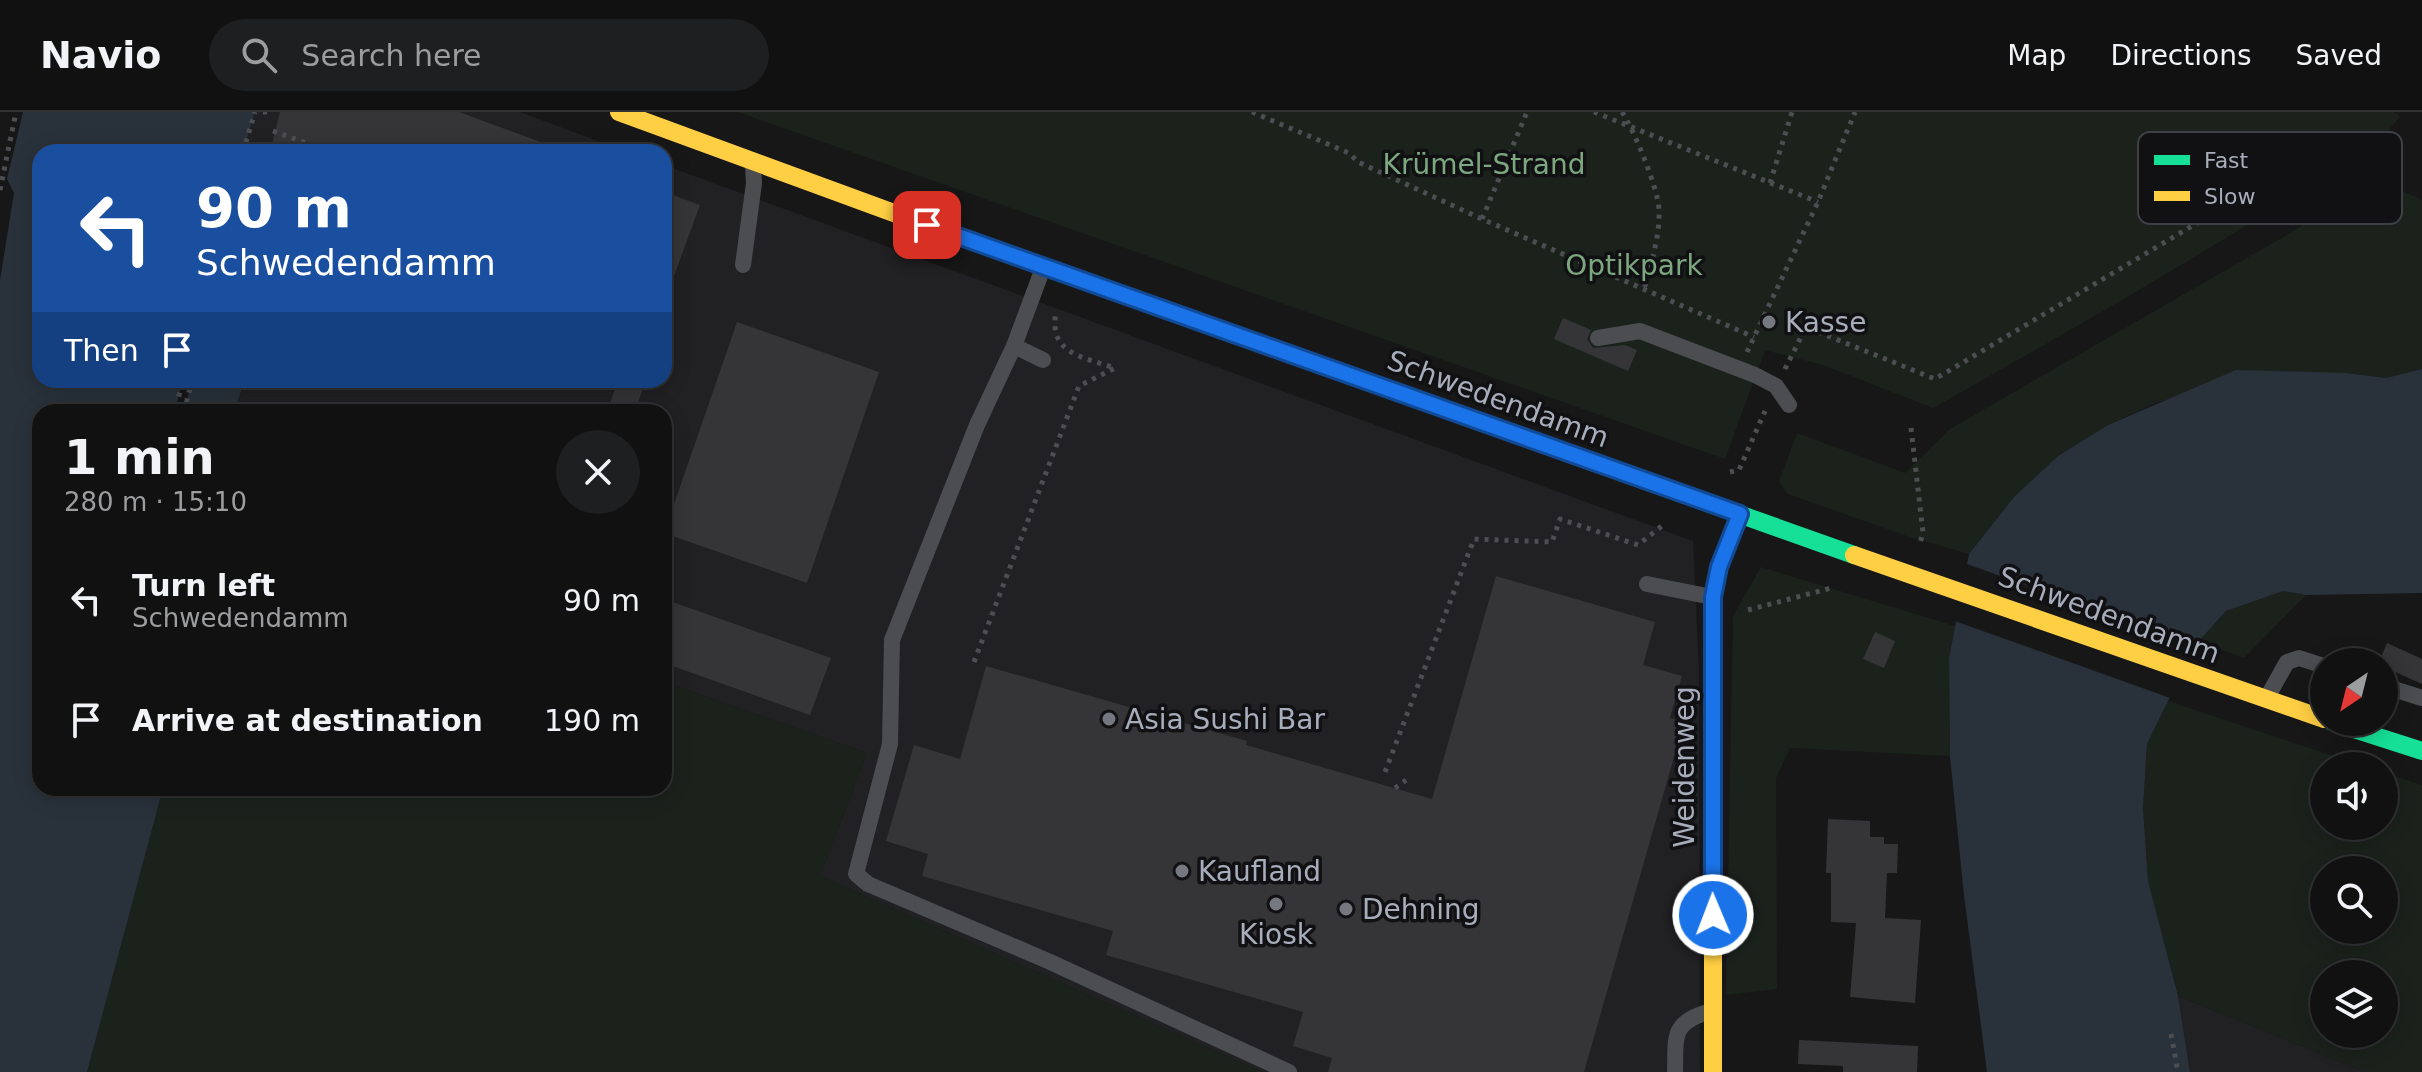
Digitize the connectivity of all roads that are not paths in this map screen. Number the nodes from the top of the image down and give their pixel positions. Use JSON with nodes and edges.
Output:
{"nodes":[{"id":1,"x":619,"y":112,"type":"edge"},
{"id":2,"x":753,"y":163,"type":"junction"},
{"id":3,"x":743,"y":265,"type":"dead end"},
{"id":4,"x":1043,"y":267,"type":"junction"},
{"id":5,"x":1598,"y":338,"type":"dead end"},
{"id":6,"x":1014,"y":346,"type":"junction"},
{"id":7,"x":1043,"y":360,"type":"dead end"},
{"id":8,"x":1789,"y":405,"type":"dead end"},
{"id":9,"x":1740,"y":514,"type":"junction"},
{"id":10,"x":1647,"y":584,"type":"dead end"},
{"id":11,"x":1713,"y":597,"type":"junction"},
{"id":12,"x":2310,"y":662,"type":"edge"},
{"id":13,"x":2398,"y":690,"type":"edge"},
{"id":14,"x":2422,"y":698,"type":"edge"},
{"id":15,"x":2266,"y":701,"type":"junction"},
{"id":16,"x":2310,"y":715,"type":"edge"},
{"id":17,"x":2375,"y":736,"type":"edge"},
{"id":18,"x":2422,"y":751,"type":"edge"},
{"id":19,"x":1714,"y":1010,"type":"junction"},
{"id":20,"x":1289,"y":1072,"type":"edge"},
{"id":21,"x":1675,"y":1072,"type":"edge"},
{"id":22,"x":1713,"y":1072,"type":"edge"}],
"edges":[{"from":1,"to":2,"type":"main road","name":"Schwedendamm"},
{"from":2,"to":3,"type":"lane"},
{"from":2,"to":4,"type":"main road","name":"Schwedendamm"},
{"from":4,"to":6,"type":"lane"},
{"from":4,"to":9,"type":"main road","name":"Schwedendamm"},
{"from":5,"to":8,"type":"lane"},
{"from":6,"to":7,"type":"lane"},
{"from":6,"to":20,"type":"lane"},
{"from":9,"to":11,"type":"main road","name":"Weidenweg"},
{"from":9,"to":15,"type":"main road","name":"Schwedendamm"},
{"from":10,"to":11,"type":"lane"},
{"from":11,"to":19,"type":"main road","name":"Weidenweg"},
{"from":12,"to":15,"type":"lane"},
{"from":13,"to":14,"type":"lane"},
{"from":15,"to":16,"type":"main road","name":"Schwedendamm"},
{"from":17,"to":18,"type":"main road"},
{"from":19,"to":21,"type":"lane"},
{"from":19,"to":22,"type":"main road","name":"Weidenweg"}]}
